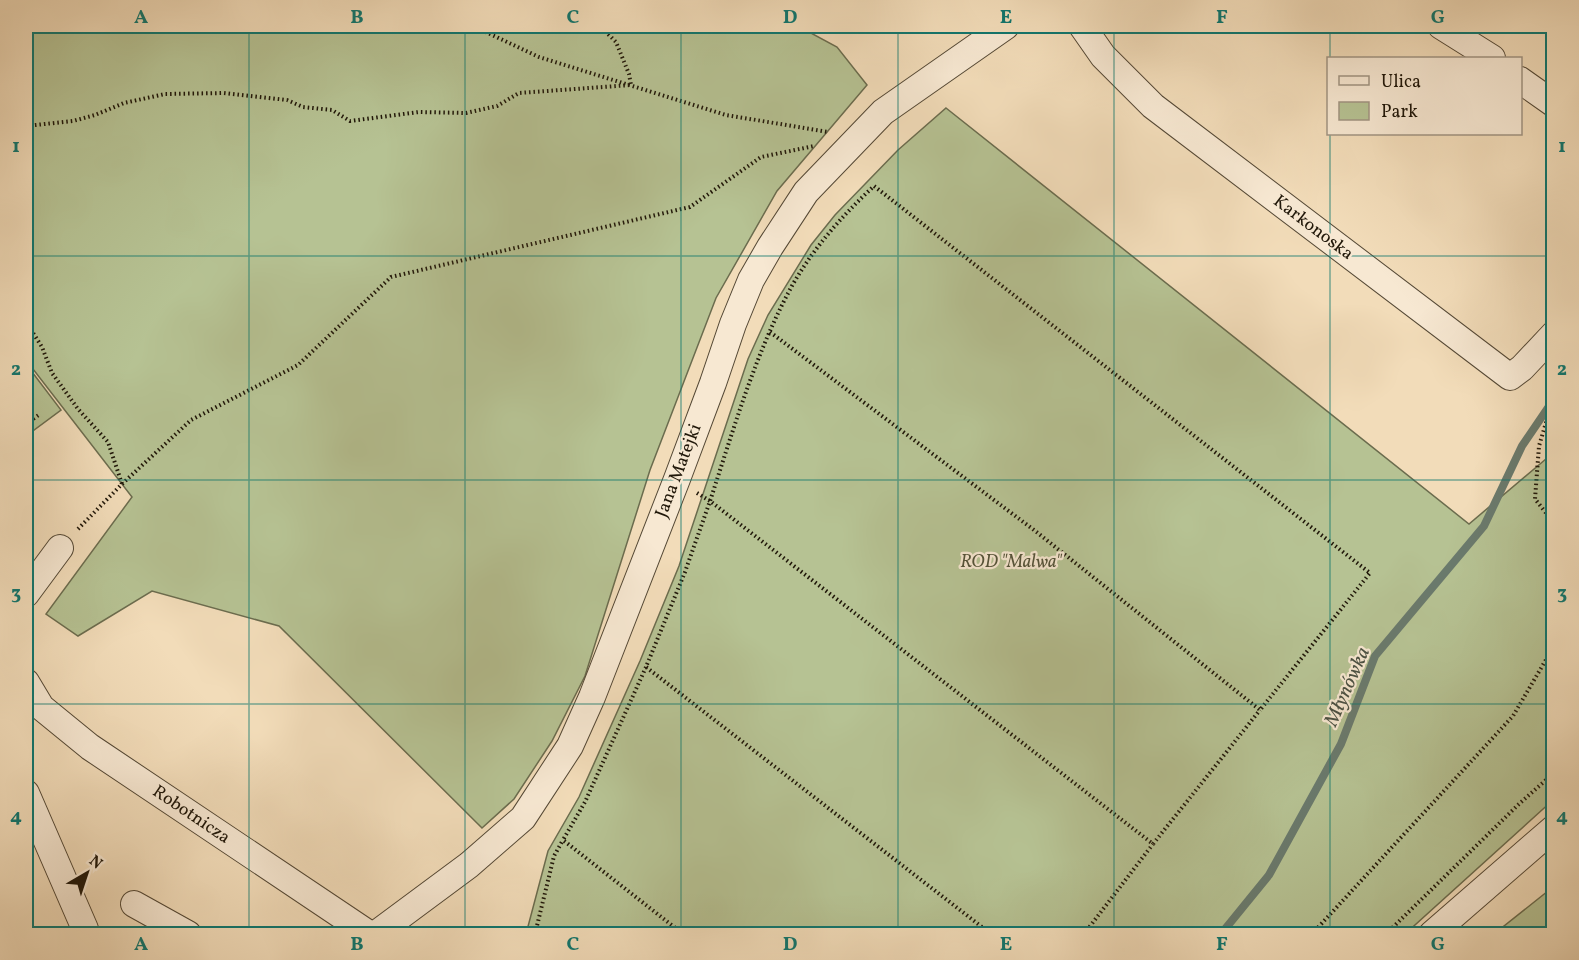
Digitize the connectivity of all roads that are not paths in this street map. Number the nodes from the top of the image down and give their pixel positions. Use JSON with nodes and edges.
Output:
{"nodes":[{"id":1,"x":1006,"y":26,"type":"edge"},
{"id":2,"x":1082,"y":26,"type":"edge"},
{"id":3,"x":1441,"y":26,"type":"edge"},
{"id":4,"x":1490,"y":57,"type":"edge"},
{"id":5,"x":1522,"y":81,"type":"edge"},
{"id":6,"x":1554,"y":104,"type":"edge"},
{"id":7,"x":1554,"y":334,"type":"edge"},
{"id":8,"x":60,"y":548,"type":"road end"},
{"id":9,"x":26,"y":594,"type":"edge"},
{"id":10,"x":26,"y":682,"type":"edge"},
{"id":11,"x":26,"y":793,"type":"edge"},
{"id":12,"x":1554,"y":828,"type":"edge"},
{"id":13,"x":134,"y":904,"type":"dead end"},
{"id":14,"x":85,"y":934,"type":"edge"},
{"id":15,"x":188,"y":934,"type":"edge"},
{"id":16,"x":369,"y":934,"type":"edge"},
{"id":17,"x":376,"y":934,"type":"edge"},
{"id":18,"x":1432,"y":934,"type":"edge"}],
"edges":[{"from":1,"to":17,"type":"street","name":"Jana Matejki"},
{"from":2,"to":7,"type":"street","name":"Karkonoska"},
{"from":3,"to":4,"type":"street"},
{"from":5,"to":6,"type":"street"},
{"from":8,"to":9,"type":"street"},
{"from":10,"to":16,"type":"street","name":"Robotnicza"},
{"from":11,"to":14,"type":"street"},
{"from":12,"to":18,"type":"street"},
{"from":13,"to":15,"type":"street"}]}
